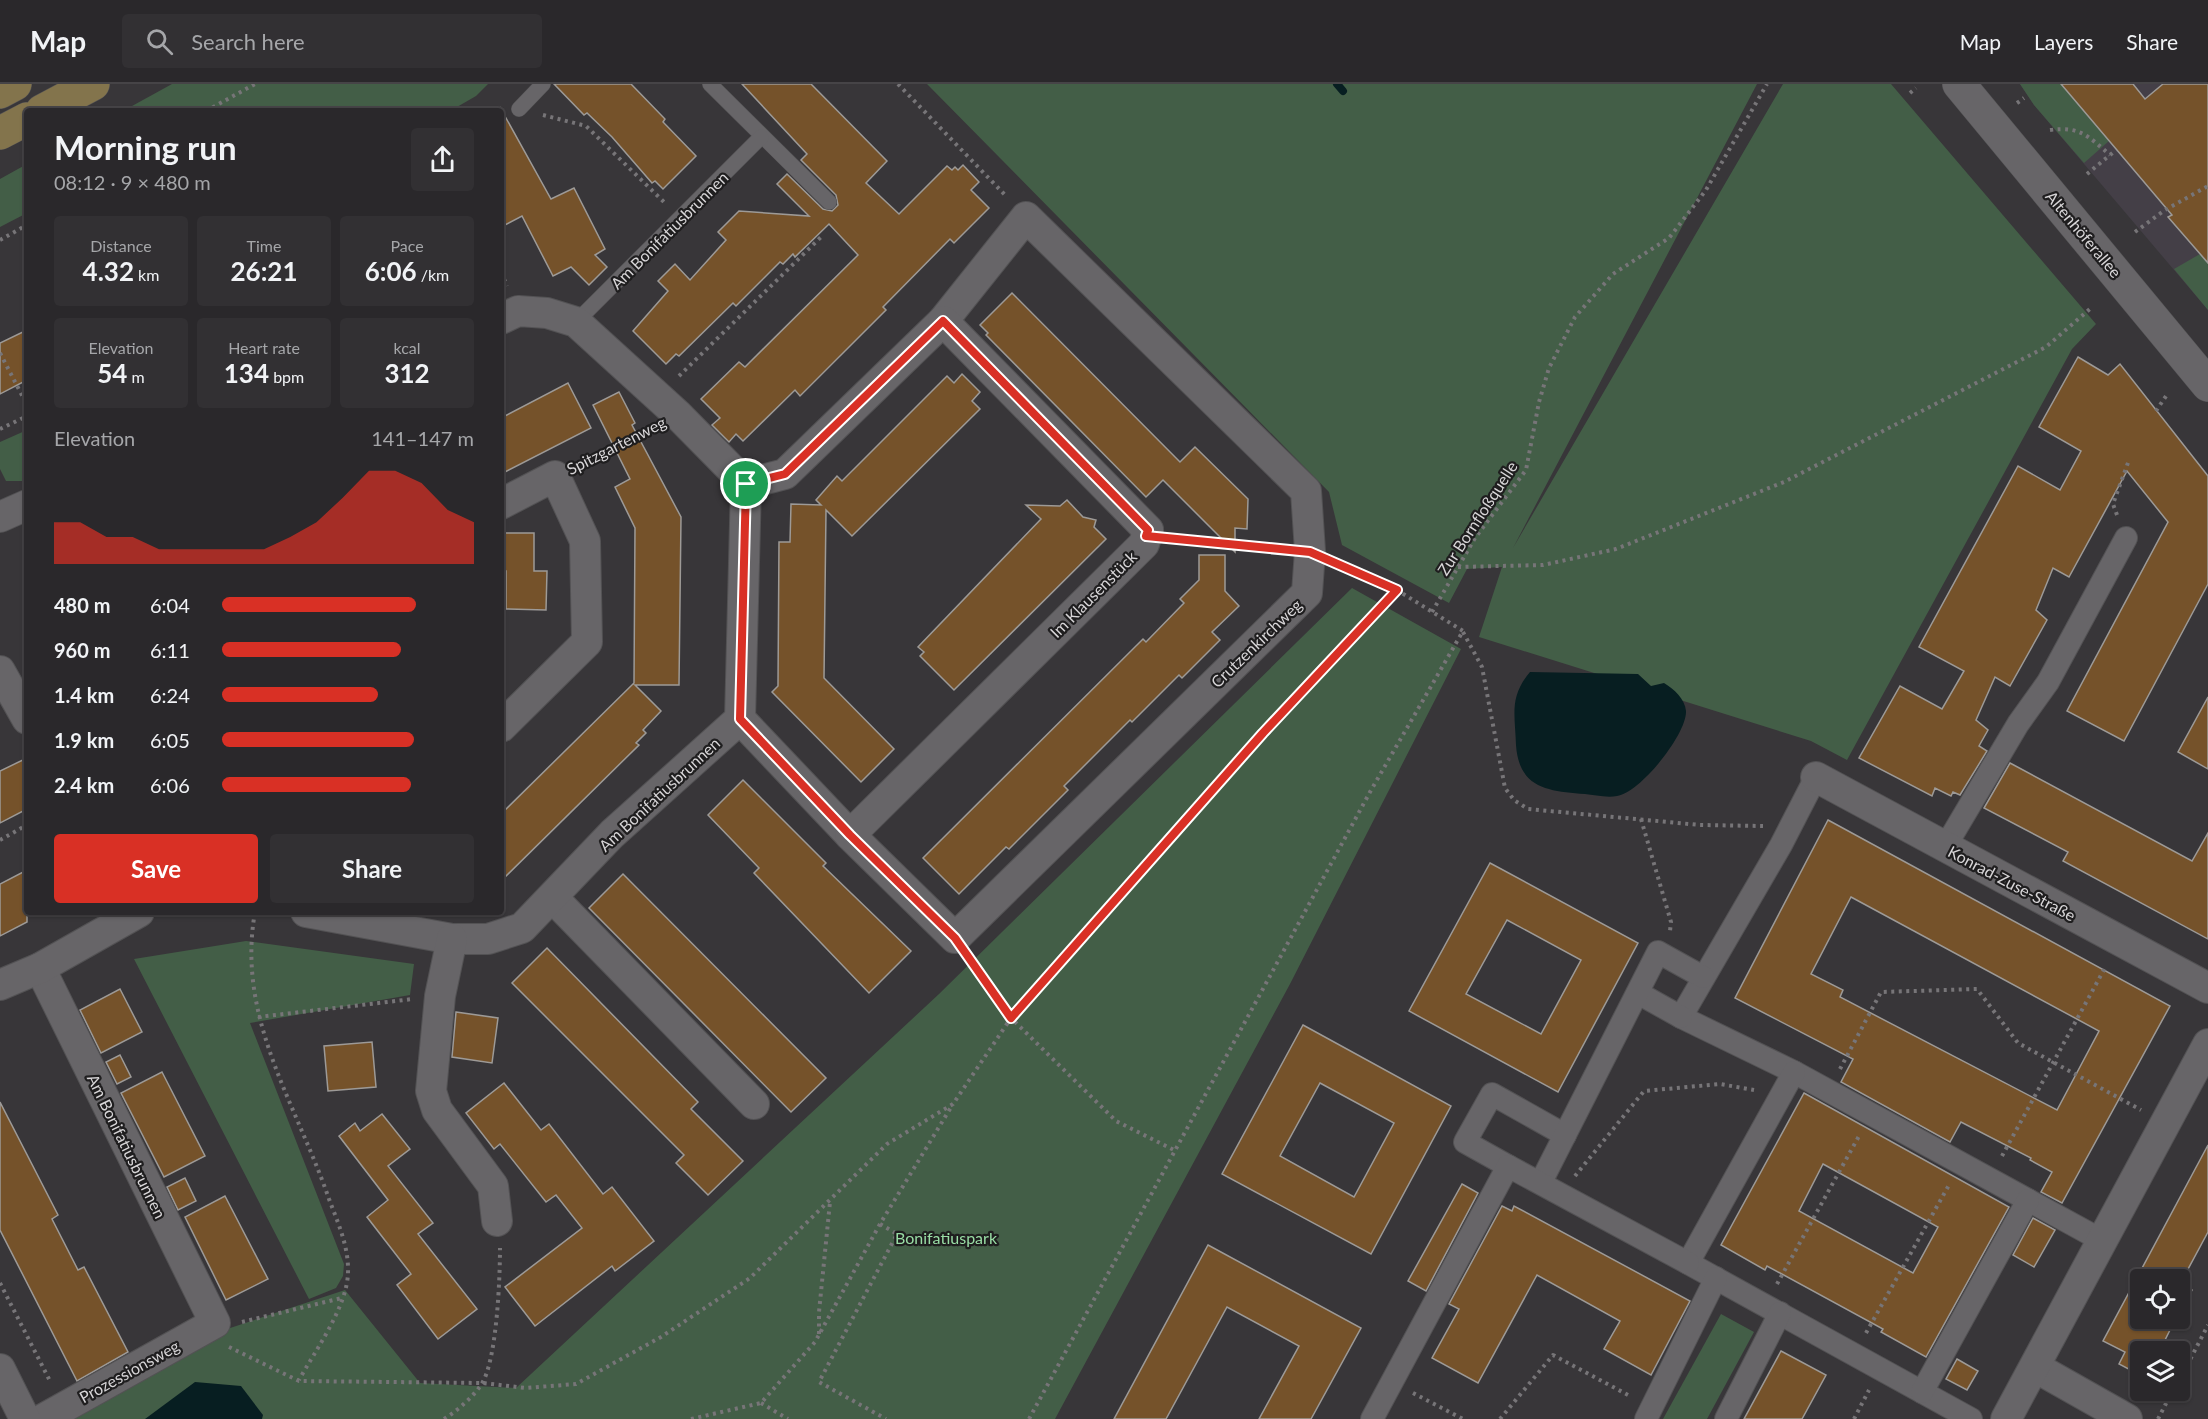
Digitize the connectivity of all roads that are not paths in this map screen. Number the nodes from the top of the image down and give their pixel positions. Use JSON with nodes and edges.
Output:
{"nodes":[{"id":1,"x":15,"y":84,"type":"edge"},
{"id":2,"x":93,"y":84,"type":"edge"},
{"id":3,"x":543,"y":84,"type":"edge"},
{"id":4,"x":710,"y":84,"type":"edge"},
{"id":5,"x":1959,"y":84,"type":"edge"},
{"id":6,"x":0,"y":92,"type":"edge"},
{"id":7,"x":48,"y":108,"type":"edge"},
{"id":8,"x":519,"y":109,"type":"road end"},
{"id":9,"x":24,"y":121,"type":"edge"},
{"id":10,"x":0,"y":134,"type":"edge"},
{"id":11,"x":761,"y":137,"type":"junction"},
{"id":12,"x":829,"y":202,"type":"dead end"},
{"id":13,"x":504,"y":318,"type":"edge"},
{"id":14,"x":943,"y":321,"type":"junction"},
{"id":15,"x":576,"y":322,"type":"junction"},
{"id":16,"x":2208,"y":385,"type":"edge"},
{"id":17,"x":746,"y":484,"type":"junction"},
{"id":18,"x":504,"y":502,"type":"edge"},
{"id":19,"x":24,"y":506,"type":"edge"},
{"id":20,"x":0,"y":517,"type":"edge"},
{"id":21,"x":2126,"y":538,"type":"road end"},
{"id":22,"x":0,"y":671,"type":"edge"},
{"id":23,"x":24,"y":714,"type":"edge"},
{"id":24,"x":740,"y":719,"type":"junction"},
{"id":25,"x":504,"y":724,"type":"edge"},
{"id":26,"x":1816,"y":777,"type":"joint"},
{"id":27,"x":850,"y":835,"type":"junction"},
{"id":28,"x":1945,"y":847,"type":"junction"},
{"id":29,"x":553,"y":898,"type":"junction"},
{"id":30,"x":131,"y":915,"type":"edge"},
{"id":31,"x":322,"y":915,"type":"edge"},
{"id":32,"x":452,"y":939,"type":"junction"},
{"id":33,"x":40,"y":968,"type":"junction"},
{"id":34,"x":1703,"y":977,"type":"junction"},
{"id":35,"x":0,"y":985,"type":"edge"},
{"id":36,"x":2208,"y":988,"type":"edge"},
{"id":37,"x":1638,"y":993,"type":"junction"},
{"id":38,"x":1680,"y":1017,"type":"junction"},
{"id":39,"x":2208,"y":1044,"type":"edge"},
{"id":40,"x":1794,"y":1072,"type":"junction"},
{"id":41,"x":754,"y":1104,"type":"dead end"},
{"id":42,"x":1565,"y":1135,"type":"junction"},
{"id":43,"x":1508,"y":1166,"type":"junction"},
{"id":44,"x":1541,"y":1182,"type":"junction"},
{"id":45,"x":2028,"y":1200,"type":"junction"},
{"id":46,"x":497,"y":1221,"type":"road end"},
{"id":47,"x":2103,"y":1241,"type":"junction"},
{"id":48,"x":1688,"y":1263,"type":"junction"},
{"id":49,"x":1716,"y":1278,"type":"junction"},
{"id":50,"x":1773,"y":1309,"type":"junction"},
{"id":51,"x":207,"y":1328,"type":"joint"},
{"id":52,"x":2035,"y":1367,"type":"junction"},
{"id":53,"x":0,"y":1369,"type":"edge"},
{"id":54,"x":1922,"y":1392,"type":"junction"},
{"id":55,"x":54,"y":1413,"type":"edge"},
{"id":56,"x":1649,"y":1413,"type":"edge"},
{"id":57,"x":25,"y":1419,"type":"edge"},
{"id":58,"x":1372,"y":1419,"type":"edge"},
{"id":59,"x":1726,"y":1419,"type":"edge"},
{"id":60,"x":1971,"y":1419,"type":"edge"},
{"id":61,"x":2006,"y":1419,"type":"edge"},
{"id":62,"x":2127,"y":1419,"type":"edge"}],
"edges":[{"from":1,"to":6,"type":"main road"},
{"from":2,"to":7,"type":"main road"},
{"from":3,"to":8,"type":"lane"},
{"from":4,"to":11,"type":"lane"},
{"from":5,"to":16,"type":"street","name":"Altenhöferallee"},
{"from":9,"to":10,"type":"main road"},
{"from":11,"to":12,"type":"lane"},
{"from":11,"to":15,"type":"lane","name":"Am Bonifatiusbrunnen"},
{"from":13,"to":15,"type":"street"},
{"from":14,"to":17,"type":"street"},
{"from":14,"to":27,"type":"street","name":"Im Klausenstück"},
{"from":14,"to":27,"type":"street","name":"Crutzenkirchweg"},
{"from":15,"to":17,"type":"street"},
{"from":17,"to":24,"type":"street"},
{"from":18,"to":25,"type":"street","name":"Spitzgartenweg"},
{"from":19,"to":20,"type":"street"},
{"from":21,"to":28,"type":"street"},
{"from":22,"to":23,"type":"street"},
{"from":24,"to":27,"type":"street"},
{"from":24,"to":29,"type":"street","name":"Am Bonifatiusbrunnen"},
{"from":26,"to":28,"type":"street","name":"Konrad-Zuse-Straße"},
{"from":26,"to":34,"type":"street"},
{"from":28,"to":36,"type":"street","name":"Konrad-Zuse-Straße"},
{"from":29,"to":32,"type":"street","name":"Am Bonifatiusbrunnen"},
{"from":29,"to":41,"type":"street"},
{"from":30,"to":33,"type":"street"},
{"from":31,"to":32,"type":"street","name":"Am Bonifatiusbrunnen"},
{"from":32,"to":46,"type":"street"},
{"from":33,"to":35,"type":"street"},
{"from":33,"to":51,"type":"street","name":"Am Bonifatiusbrunnen"},
{"from":34,"to":37,"type":"street"},
{"from":34,"to":38,"type":"street"},
{"from":37,"to":38,"type":"street"},
{"from":37,"to":42,"type":"street"},
{"from":38,"to":40,"type":"street"},
{"from":39,"to":47,"type":"street"},
{"from":40,"to":45,"type":"street"},
{"from":40,"to":48,"type":"street"},
{"from":42,"to":43,"type":"street"},
{"from":42,"to":44,"type":"street"},
{"from":43,"to":44,"type":"street"},
{"from":43,"to":58,"type":"street"},
{"from":44,"to":48,"type":"street"},
{"from":45,"to":47,"type":"street"},
{"from":45,"to":54,"type":"street"},
{"from":47,"to":52,"type":"street"},
{"from":48,"to":49,"type":"street"},
{"from":49,"to":50,"type":"street"},
{"from":49,"to":56,"type":"street"},
{"from":50,"to":54,"type":"street"},
{"from":50,"to":59,"type":"street"},
{"from":51,"to":55,"type":"street","name":"Prozessionsweg"},
{"from":52,"to":61,"type":"street"},
{"from":52,"to":62,"type":"street"},
{"from":53,"to":57,"type":"street"},
{"from":54,"to":60,"type":"street"}]}
